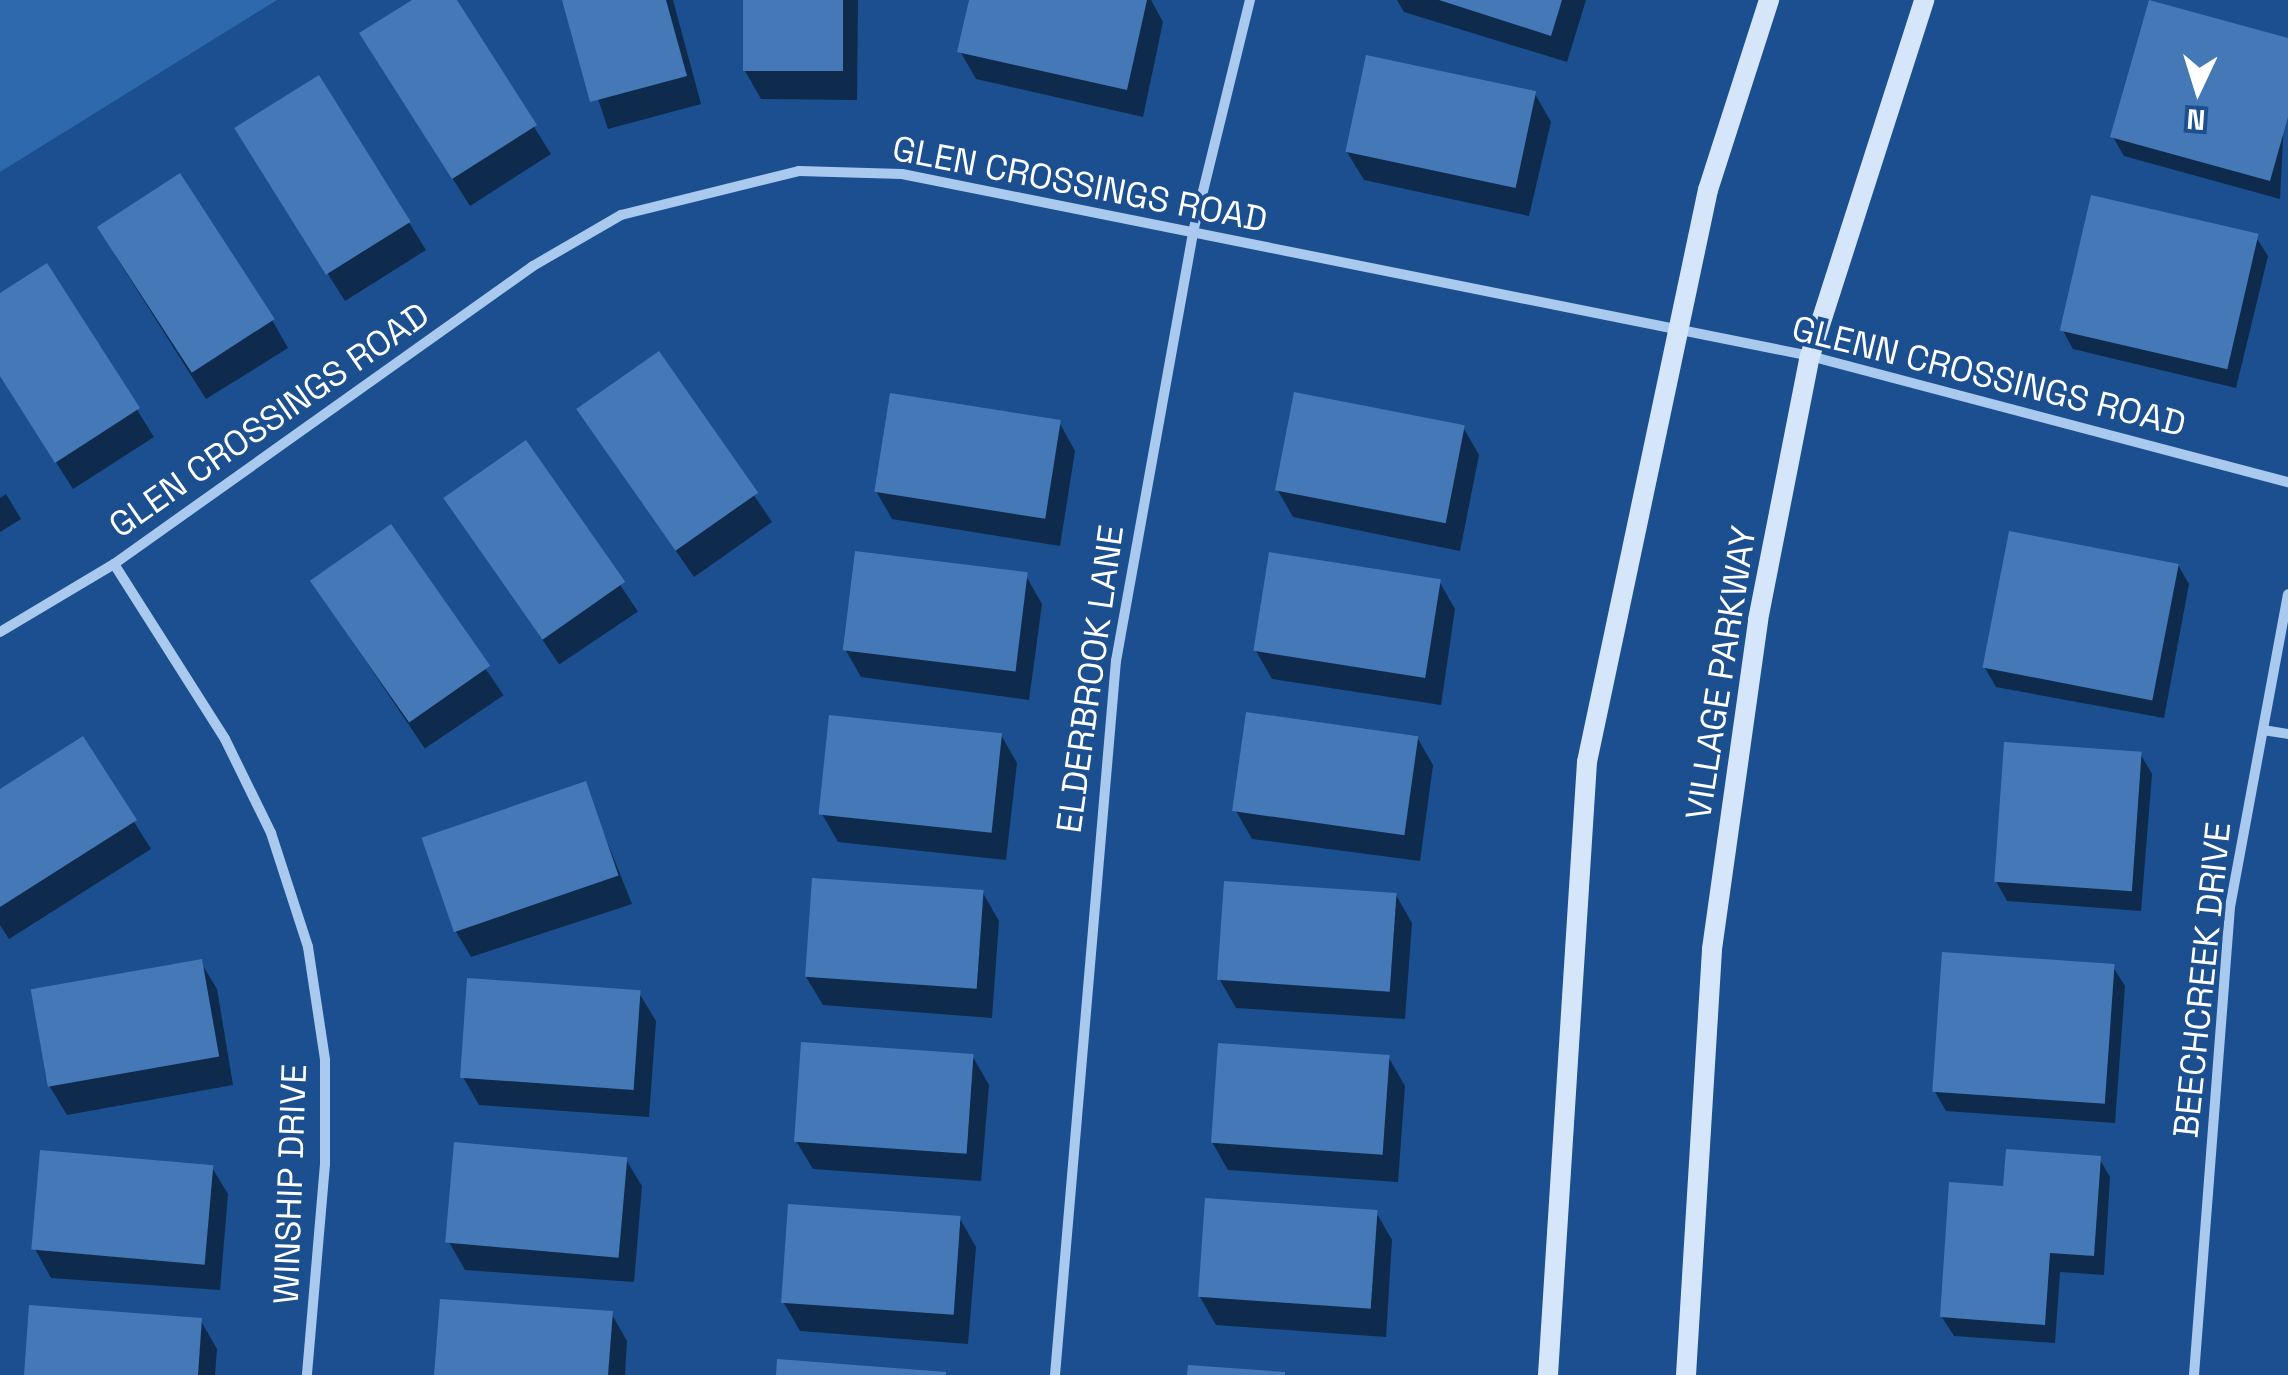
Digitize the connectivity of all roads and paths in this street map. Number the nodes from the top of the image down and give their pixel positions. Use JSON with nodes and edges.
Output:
{"nodes":[{"id":1,"x":1250,"y":0,"type":"edge"},
{"id":2,"x":1769,"y":0,"type":"edge"},
{"id":3,"x":1924,"y":0,"type":"edge"},
{"id":4,"x":1193,"y":232,"type":"junction"},
{"id":5,"x":1675,"y":329,"type":"junction"},
{"id":6,"x":1810,"y":356,"type":"junction"},
{"id":7,"x":2288,"y":482,"type":"edge"},
{"id":8,"x":114,"y":564,"type":"junction"},
{"id":9,"x":2288,"y":594,"type":"edge"},
{"id":10,"x":0,"y":632,"type":"edge"},
{"id":11,"x":2263,"y":730,"type":"junction"},
{"id":12,"x":2288,"y":734,"type":"edge"},
{"id":13,"x":307,"y":1375,"type":"edge"},
{"id":14,"x":1055,"y":1375,"type":"edge"},
{"id":15,"x":1548,"y":1375,"type":"edge"},
{"id":16,"x":1686,"y":1375,"type":"edge"},
{"id":17,"x":2194,"y":1375,"type":"edge"}],
"edges":[{"from":1,"to":4,"type":"street","name":"ELDERBROOK LANE"},
{"from":2,"to":5,"type":"main road"},
{"from":3,"to":6,"type":"main road","name":"VILLAGE PARKWAY"},
{"from":4,"to":5,"type":"street","name":"GLEN CROSSINGS ROAD"},
{"from":4,"to":8,"type":"street","name":"GLEN CROSSINGS ROAD"},
{"from":4,"to":14,"type":"street","name":"ELDERBROOK LANE"},
{"from":5,"to":6,"type":"street","name":"GLENN CROSSINGS ROAD"},
{"from":5,"to":15,"type":"main road"},
{"from":6,"to":7,"type":"street","name":"GLENN CROSSINGS ROAD"},
{"from":6,"to":16,"type":"main road","name":"VILLAGE PARKWAY"},
{"from":8,"to":10,"type":"street","name":"GLEN CROSSINGS ROAD"},
{"from":8,"to":13,"type":"street","name":"WINSHIP DRIVE"},
{"from":9,"to":11,"type":"street","name":"BEECHCREEK DRIVE"},
{"from":11,"to":12,"type":"street"},
{"from":11,"to":17,"type":"street","name":"BEECHCREEK DRIVE"}]}
